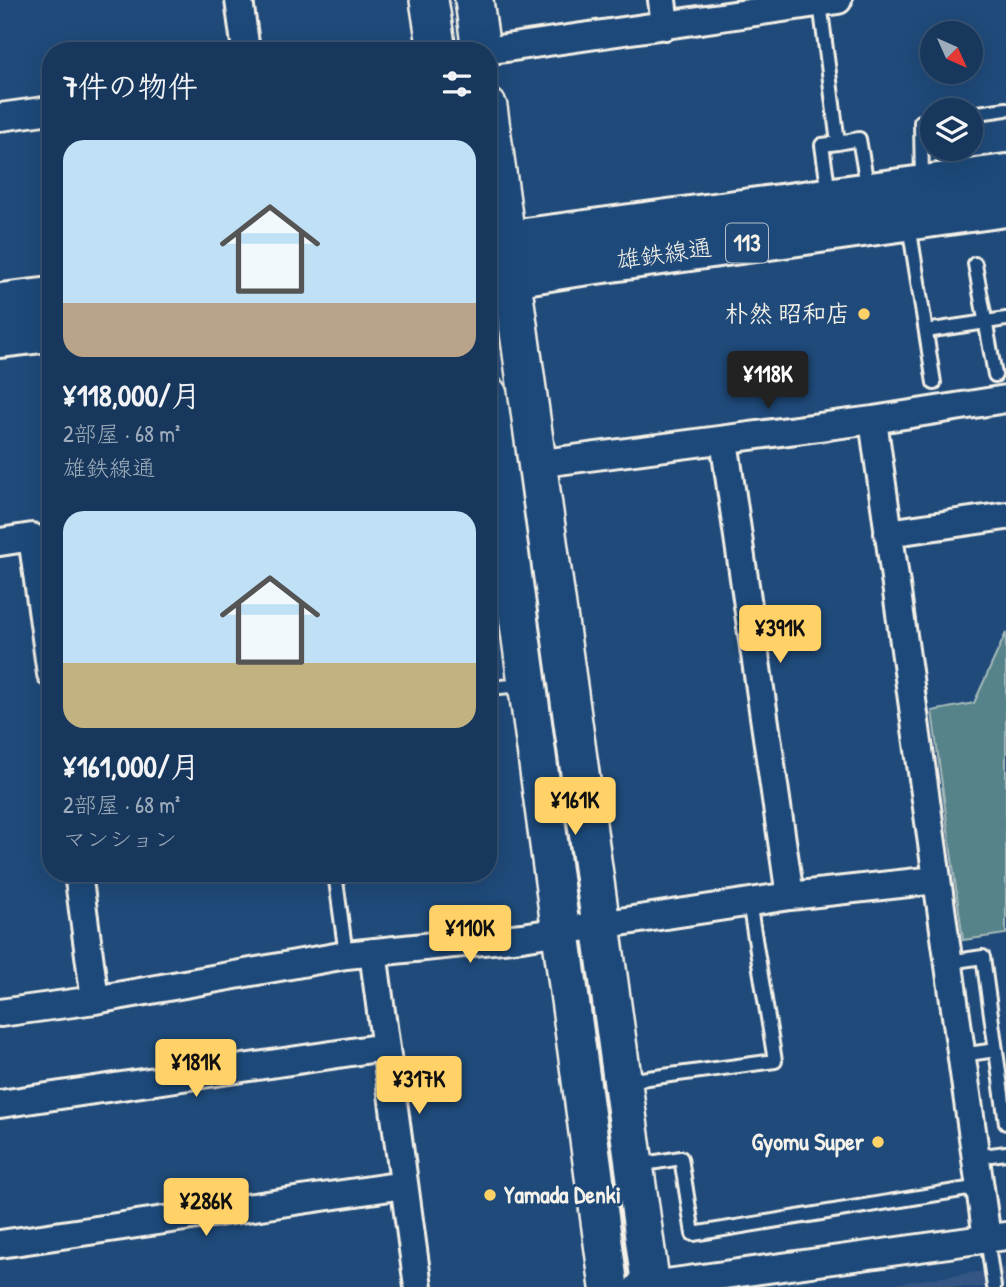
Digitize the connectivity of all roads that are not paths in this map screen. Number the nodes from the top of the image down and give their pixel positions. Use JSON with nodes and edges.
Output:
{"nodes":[{"id":1,"x":239,"y":0,"type":"edge"},
{"id":2,"x":429,"y":0,"type":"edge"},
{"id":3,"x":474,"y":0,"type":"edge"},
{"id":4,"x":829,"y":1,"type":"edge"},
{"id":5,"x":664,"y":13,"type":"edge"},
{"id":6,"x":245,"y":42,"type":"edge"},
{"id":7,"x":436,"y":42,"type":"edge"},
{"id":8,"x":481,"y":42,"type":"edge"},
{"id":9,"x":497,"y":48,"type":"edge"},
{"id":10,"x":1006,"y":109,"type":"edge"},
{"id":11,"x":42,"y":111,"type":"edge"},
{"id":12,"x":983,"y":112,"type":"edge"},
{"id":13,"x":0,"y":117,"type":"edge"},
{"id":14,"x":838,"y":143,"type":"junction"},
{"id":15,"x":922,"y":161,"type":"edge"},
{"id":16,"x":1006,"y":174,"type":"edge"},
{"id":17,"x":922,"y":185,"type":"junction"},
{"id":18,"x":868,"y":192,"type":"junction"},
{"id":19,"x":829,"y":197,"type":"junction"},
{"id":20,"x":1006,"y":207,"type":"edge"},
{"id":21,"x":909,"y":221,"type":"junction"},
{"id":22,"x":497,"y":242,"type":"edge"},
{"id":23,"x":975,"y":264,"type":"dead end"},
{"id":24,"x":500,"y":279,"type":"edge"},
{"id":25,"x":42,"y":298,"type":"edge"},
{"id":26,"x":0,"y":303,"type":"edge"},
{"id":27,"x":1006,"y":318,"type":"edge"},
{"id":28,"x":986,"y":322,"type":"junction"},
{"id":29,"x":926,"y":331,"type":"junction"},
{"id":30,"x":42,"y":333,"type":"edge"},
{"id":31,"x":0,"y":338,"type":"edge"},
{"id":32,"x":995,"y":374,"type":"dead end"},
{"id":33,"x":933,"y":383,"type":"dead end"},
{"id":34,"x":1006,"y":399,"type":"edge"},
{"id":35,"x":873,"y":420,"type":"junction"},
{"id":36,"x":724,"y":440,"type":"junction"},
{"id":37,"x":535,"y":464,"type":"junction"},
{"id":38,"x":1006,"y":516,"type":"edge"},
{"id":39,"x":497,"y":520,"type":"edge"},
{"id":40,"x":888,"y":533,"type":"junction"},
{"id":41,"x":0,"y":542,"type":"edge"},
{"id":42,"x":42,"y":609,"type":"edge"},
{"id":43,"x":526,"y":684,"type":"junction"},
{"id":44,"x":497,"y":687,"type":"edge"},
{"id":45,"x":936,"y":880,"type":"junction"},
{"id":46,"x":79,"y":882,"type":"edge"},
{"id":47,"x":336,"y":882,"type":"edge"},
{"id":48,"x":790,"y":897,"type":"junction"},
{"id":49,"x":749,"y":902,"type":"junction"},
{"id":50,"x":601,"y":925,"type":"junction"},
{"id":51,"x":560,"y":931,"type":"junction"},
{"id":52,"x":373,"y":952,"type":"junction"},
{"id":53,"x":346,"y":955,"type":"junction"},
{"id":54,"x":949,"y":962,"type":"junction"},
{"id":55,"x":96,"y":1000,"type":"junction"},
{"id":56,"x":0,"y":1013,"type":"edge"},
{"id":57,"x":385,"y":1047,"type":"junction"},
{"id":58,"x":996,"y":1050,"type":"junction"},
{"id":59,"x":961,"y":1055,"type":"junction"},
{"id":60,"x":623,"y":1081,"type":"junction"},
{"id":61,"x":0,"y":1104,"type":"edge"},
{"id":62,"x":1006,"y":1123,"type":"edge"},
{"id":63,"x":1006,"y":1153,"type":"edge"},
{"id":64,"x":976,"y":1157,"type":"junction"},
{"id":65,"x":635,"y":1165,"type":"junction"},
{"id":66,"x":404,"y":1185,"type":"junction"},
{"id":67,"x":980,"y":1187,"type":"junction"},
{"id":68,"x":997,"y":1237,"type":"edge"},
{"id":69,"x":0,"y":1244,"type":"edge"},
{"id":70,"x":646,"y":1286,"type":"edge"},
{"id":71,"x":418,"y":1287,"type":"edge"},
{"id":72,"x":609,"y":1287,"type":"edge"},
{"id":73,"x":994,"y":1287,"type":"edge"}],
"edges":[{"from":1,"to":6,"type":"street"},
{"from":2,"to":7,"type":"street"},
{"from":3,"to":8,"type":"street"},
{"from":4,"to":5,"type":"street"},
{"from":4,"to":14,"type":"lane"},
{"from":5,"to":9,"type":"street"},
{"from":10,"to":12,"type":"lane"},
{"from":11,"to":13,"type":"street"},
{"from":14,"to":18,"type":"lane"},
{"from":14,"to":19,"type":"lane"},
{"from":15,"to":17,"type":"lane"},
{"from":16,"to":17,"type":"main road","name":"雄鉄線通","number":"113"},
{"from":17,"to":18,"type":"main road","name":"雄鉄線通","number":"113"},
{"from":18,"to":19,"type":"main road","name":"雄鉄線通","number":"113"},
{"from":19,"to":22,"type":"main road","name":"雄鉄線通","number":"113"},
{"from":20,"to":21,"type":"main road","name":"雄鉄線通","number":"113"},
{"from":21,"to":24,"type":"main road","name":"雄鉄線通","number":"113"},
{"from":21,"to":29,"type":"lane"},
{"from":22,"to":24,"type":"street"},
{"from":23,"to":28,"type":"lane"},
{"from":24,"to":37,"type":"street"},
{"from":25,"to":26,"type":"main road"},
{"from":27,"to":28,"type":"lane"},
{"from":28,"to":29,"type":"lane"},
{"from":28,"to":32,"type":"lane"},
{"from":29,"to":33,"type":"lane"},
{"from":30,"to":31,"type":"main road"},
{"from":34,"to":35,"type":"street"},
{"from":35,"to":36,"type":"street"},
{"from":35,"to":40,"type":"street"},
{"from":36,"to":37,"type":"street"},
{"from":36,"to":48,"type":"street"},
{"from":37,"to":50,"type":"street"},
{"from":38,"to":40,"type":"street"},
{"from":39,"to":43,"type":"street"},
{"from":40,"to":45,"type":"street"},
{"from":41,"to":42,"type":"street"},
{"from":43,"to":44,"type":"lane"},
{"from":43,"to":51,"type":"street"},
{"from":45,"to":48,"type":"street"},
{"from":45,"to":54,"type":"street"},
{"from":46,"to":55,"type":"street"},
{"from":47,"to":53,"type":"lane"},
{"from":48,"to":49,"type":"street"},
{"from":49,"to":50,"type":"street"},
{"from":49,"to":60,"type":"lane"},
{"from":50,"to":51,"type":"street"},
{"from":50,"to":60,"type":"street"},
{"from":51,"to":52,"type":"street"},
{"from":51,"to":72,"type":"street"},
{"from":52,"to":53,"type":"street"},
{"from":52,"to":57,"type":"street"},
{"from":53,"to":55,"type":"street"},
{"from":54,"to":58,"type":"lane"},
{"from":54,"to":59,"type":"street"},
{"from":55,"to":56,"type":"street"},
{"from":57,"to":61,"type":"street"},
{"from":57,"to":66,"type":"street"},
{"from":58,"to":59,"type":"lane"},
{"from":58,"to":62,"type":"lane"},
{"from":59,"to":64,"type":"street"},
{"from":60,"to":65,"type":"street"},
{"from":63,"to":64,"type":"lane"},
{"from":64,"to":67,"type":"street"},
{"from":65,"to":67,"type":"lane"},
{"from":65,"to":70,"type":"street"},
{"from":66,"to":69,"type":"street"},
{"from":66,"to":71,"type":"street"},
{"from":67,"to":68,"type":"street"},
{"from":68,"to":70,"type":"street"},
{"from":68,"to":73,"type":"lane"}]}
